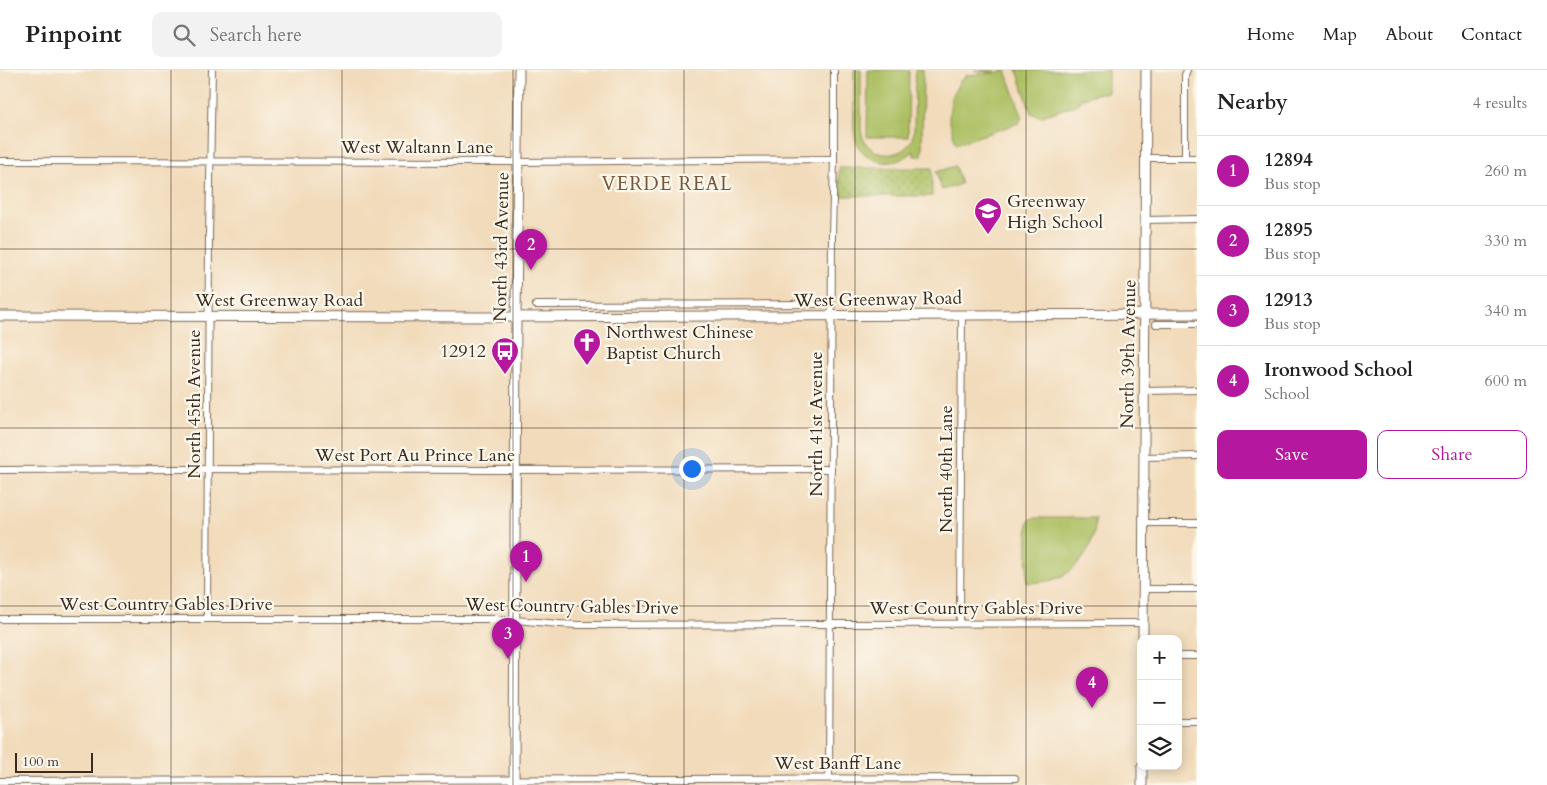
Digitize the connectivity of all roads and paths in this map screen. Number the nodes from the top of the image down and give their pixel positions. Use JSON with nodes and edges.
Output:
{"nodes":[{"id":1,"x":212,"y":70,"type":"edge"},
{"id":2,"x":519,"y":70,"type":"edge"},
{"id":3,"x":834,"y":70,"type":"edge"},
{"id":4,"x":1146,"y":70,"type":"edge"},
{"id":5,"x":1187,"y":70,"type":"edge"},
{"id":6,"x":1146,"y":158,"type":"junction"},
{"id":7,"x":1185,"y":158,"type":"junction"},
{"id":8,"x":1197,"y":158,"type":"edge"},
{"id":9,"x":834,"y":159,"type":"junction"},
{"id":10,"x":0,"y":161,"type":"edge"},
{"id":11,"x":210,"y":162,"type":"junction"},
{"id":12,"x":518,"y":162,"type":"junction"},
{"id":13,"x":1197,"y":219,"type":"edge"},
{"id":14,"x":1145,"y":220,"type":"junction"},
{"id":15,"x":832,"y":304,"type":"junction"},
{"id":16,"x":536,"y":305,"type":"dead end"},
{"id":17,"x":558,"y":305,"type":"junction"},
{"id":18,"x":962,"y":314,"type":"junction"},
{"id":19,"x":1144,"y":314,"type":"junction"},
{"id":20,"x":1197,"y":314,"type":"edge"},
{"id":21,"x":0,"y":316,"type":"edge"},
{"id":22,"x":209,"y":316,"type":"junction"},
{"id":23,"x":832,"y":316,"type":"junction"},
{"id":24,"x":516,"y":317,"type":"junction"},
{"id":25,"x":558,"y":317,"type":"junction"},
{"id":26,"x":1156,"y":324,"type":"dead end"},
{"id":27,"x":1197,"y":324,"type":"edge"},
{"id":28,"x":1197,"y":390,"type":"edge"},
{"id":29,"x":1144,"y":391,"type":"junction"},
{"id":30,"x":1197,"y":456,"type":"edge"},
{"id":31,"x":1143,"y":457,"type":"junction"},
{"id":32,"x":831,"y":469,"type":"junction"},
{"id":33,"x":0,"y":470,"type":"edge"},
{"id":34,"x":208,"y":470,"type":"junction"},
{"id":35,"x":516,"y":470,"type":"junction"},
{"id":36,"x":1143,"y":523,"type":"junction"},
{"id":37,"x":1197,"y":523,"type":"edge"},
{"id":38,"x":1197,"y":589,"type":"edge"},
{"id":39,"x":1143,"y":590,"type":"junction"},
{"id":40,"x":207,"y":618,"type":"junction"},
{"id":41,"x":0,"y":619,"type":"edge"},
{"id":42,"x":515,"y":620,"type":"junction"},
{"id":43,"x":960,"y":623,"type":"junction"},
{"id":44,"x":1143,"y":623,"type":"junction"},
{"id":45,"x":830,"y":624,"type":"junction"},
{"id":46,"x":1142,"y":635,"type":"edge"},
{"id":47,"x":1182,"y":656,"type":"edge"},
{"id":48,"x":1197,"y":656,"type":"edge"},
{"id":49,"x":1182,"y":721,"type":"edge"},
{"id":50,"x":1197,"y":721,"type":"edge"},
{"id":51,"x":1142,"y":770,"type":"edge"},
{"id":52,"x":830,"y":778,"type":"junction"},
{"id":53,"x":1015,"y":778,"type":"dead end"},
{"id":54,"x":0,"y":781,"type":"edge"},
{"id":55,"x":891,"y":782,"type":"edge"},
{"id":56,"x":514,"y":783,"type":"edge"},
{"id":57,"x":1142,"y":785,"type":"edge"}],
"edges":[{"from":1,"to":11,"type":"street","name":"North 45th Avenue"},
{"from":2,"to":12,"type":"main road","name":"North 43rd Avenue"},
{"from":3,"to":9,"type":"street","name":"North 41st Avenue"},
{"from":4,"to":6,"type":"main road","name":"North 39th Avenue"},
{"from":5,"to":7,"type":"street"},
{"from":6,"to":7,"type":"street"},
{"from":6,"to":14,"type":"main road","name":"North 39th Avenue"},
{"from":7,"to":8,"type":"street"},
{"from":9,"to":12,"type":"street","name":"West Waltann Lane"},
{"from":9,"to":15,"type":"street","name":"North 41st Avenue"},
{"from":10,"to":11,"type":"street","name":"West Waltann Lane"},
{"from":11,"to":12,"type":"street","name":"West Waltann Lane"},
{"from":11,"to":22,"type":"street","name":"North 45th Avenue"},
{"from":12,"to":24,"type":"main road","name":"North 43rd Avenue"},
{"from":13,"to":14,"type":"street"},
{"from":14,"to":19,"type":"main road","name":"North 39th Avenue"},
{"from":15,"to":17,"type":"street","name":"West Greenway Road"},
{"from":15,"to":23,"type":"street","name":"North 41st Avenue"},
{"from":16,"to":17,"type":"street","name":"West Greenway Road"},
{"from":17,"to":25,"type":"street"},
{"from":18,"to":19,"type":"main road","name":"West Greenway Road"},
{"from":18,"to":23,"type":"main road","name":"West Greenway Road"},
{"from":18,"to":43,"type":"street","name":"North 40th Lane"},
{"from":19,"to":20,"type":"main road","name":"West Greenway Road"},
{"from":19,"to":29,"type":"main road","name":"North 39th Avenue"},
{"from":21,"to":22,"type":"main road","name":"West Greenway Road"},
{"from":22,"to":24,"type":"main road","name":"West Greenway Road"},
{"from":22,"to":34,"type":"street","name":"North 45th Avenue"},
{"from":23,"to":25,"type":"main road","name":"West Greenway Road"},
{"from":23,"to":32,"type":"street","name":"North 41st Avenue"},
{"from":24,"to":25,"type":"main road","name":"West Greenway Road"},
{"from":24,"to":35,"type":"main road","name":"North 43rd Avenue"},
{"from":26,"to":27,"type":"street"},
{"from":28,"to":29,"type":"street"},
{"from":29,"to":31,"type":"main road","name":"North 39th Avenue"},
{"from":30,"to":31,"type":"street"},
{"from":31,"to":36,"type":"main road","name":"North 39th Avenue"},
{"from":32,"to":35,"type":"street","name":"West Port Au Prince Lane"},
{"from":32,"to":45,"type":"street","name":"North 41st Avenue"},
{"from":33,"to":34,"type":"street","name":"West Port Au Prince Lane"},
{"from":34,"to":35,"type":"street","name":"West Port Au Prince Lane"},
{"from":34,"to":40,"type":"street","name":"North 45th Avenue"},
{"from":35,"to":42,"type":"main road","name":"North 43rd Avenue"},
{"from":36,"to":37,"type":"street"},
{"from":36,"to":39,"type":"main road","name":"North 39th Avenue"},
{"from":38,"to":39,"type":"street"},
{"from":39,"to":44,"type":"main road","name":"North 39th Avenue"},
{"from":40,"to":41,"type":"street","name":"West Country Gables Drive"},
{"from":40,"to":42,"type":"street","name":"West Country Gables Drive"},
{"from":42,"to":45,"type":"street","name":"West Country Gables Drive"},
{"from":42,"to":56,"type":"main road","name":"North 43rd Avenue"},
{"from":43,"to":44,"type":"street","name":"West Country Gables Drive"},
{"from":43,"to":45,"type":"street","name":"West Country Gables Drive"},
{"from":44,"to":46,"type":"main road","name":"North 39th Avenue"},
{"from":45,"to":52,"type":"street","name":"North 41st Avenue"},
{"from":47,"to":48,"type":"street"},
{"from":49,"to":50,"type":"street"},
{"from":51,"to":57,"type":"main road"},
{"from":52,"to":55,"type":"street","name":"West Banff Lane"},
{"from":52,"to":56,"type":"street","name":"West Banff Lane"},
{"from":53,"to":55,"type":"street","name":"West Banff Lane"},
{"from":54,"to":56,"type":"street","name":"West Banff Lane"}]}
